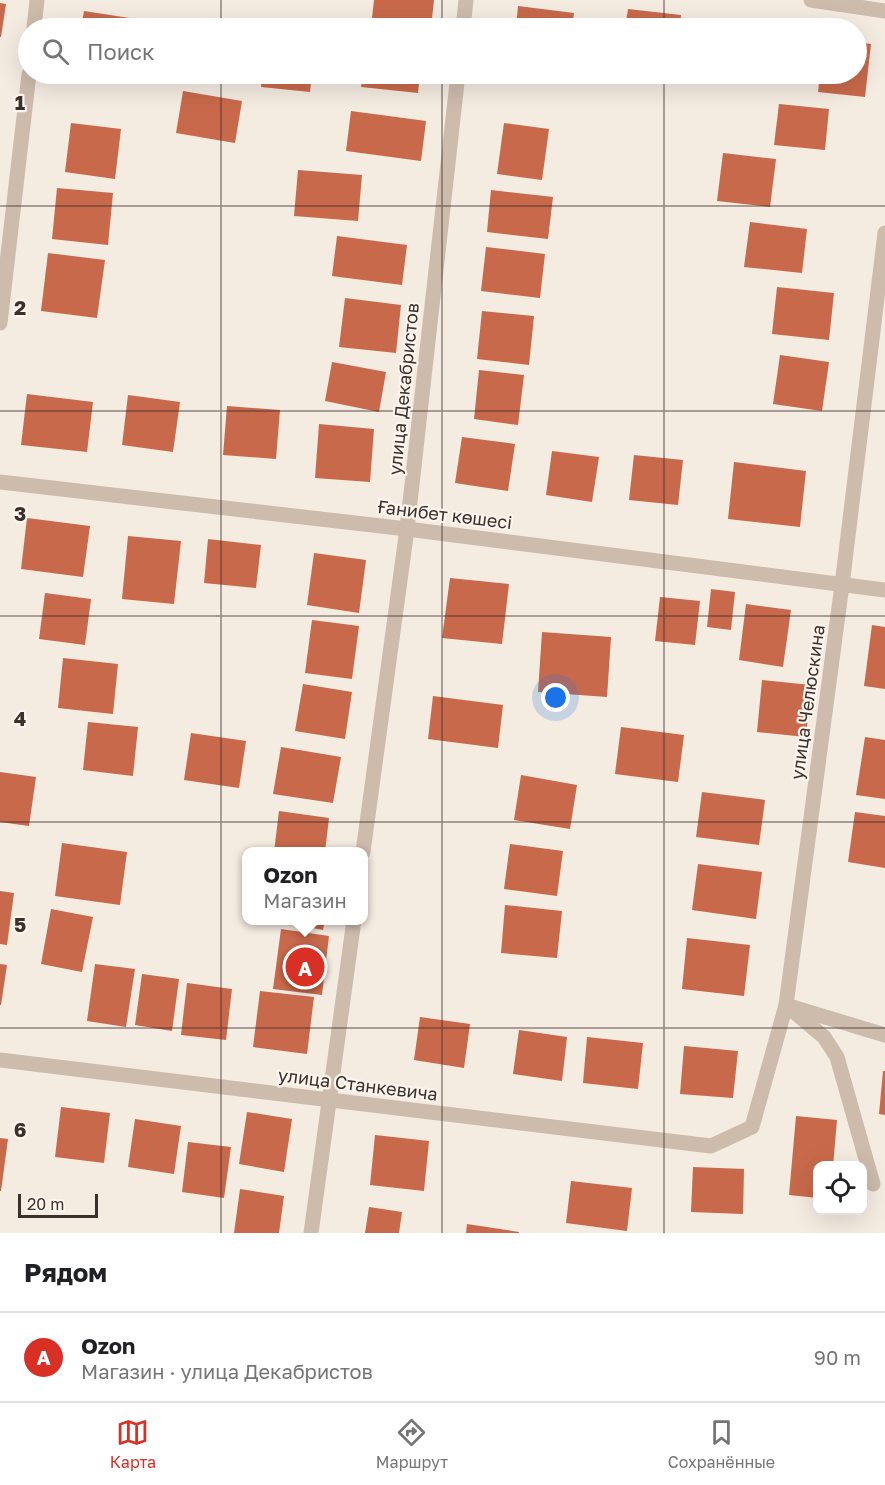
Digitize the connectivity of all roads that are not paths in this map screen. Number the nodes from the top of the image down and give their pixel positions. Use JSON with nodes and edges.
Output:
{"nodes":[{"id":1,"x":37,"y":0,"type":"edge"},
{"id":2,"x":466,"y":0,"type":"edge"},
{"id":3,"x":811,"y":0,"type":"edge"},
{"id":4,"x":885,"y":11,"type":"edge"},
{"id":5,"x":35,"y":18,"type":"edge"},
{"id":6,"x":464,"y":18,"type":"edge"},
{"id":7,"x":28,"y":84,"type":"edge"},
{"id":8,"x":457,"y":84,"type":"edge"},
{"id":9,"x":885,"y":233,"type":"edge"},
{"id":10,"x":0,"y":323,"type":"edge"},
{"id":11,"x":0,"y":482,"type":"edge"},
{"id":12,"x":407,"y":529,"type":"junction"},
{"id":13,"x":842,"y":585,"type":"junction"},
{"id":14,"x":885,"y":590,"type":"edge"},
{"id":15,"x":364,"y":847,"type":"edge"},
{"id":16,"x":353,"y":925,"type":"edge"},
{"id":17,"x":786,"y":1005,"type":"junction"},
{"id":18,"x":885,"y":1035,"type":"edge"},
{"id":19,"x":0,"y":1060,"type":"edge"},
{"id":20,"x":330,"y":1101,"type":"junction"},
{"id":21,"x":711,"y":1146,"type":"joint"},
{"id":22,"x":873,"y":1184,"type":"dead end"},
{"id":23,"x":311,"y":1233,"type":"edge"}],
"edges":[{"from":1,"to":5,"type":"street"},
{"from":2,"to":6,"type":"street"},
{"from":3,"to":4,"type":"street"},
{"from":7,"to":10,"type":"street"},
{"from":8,"to":12,"type":"street","name":"улица Декабристов"},
{"from":9,"to":13,"type":"street","name":"улица Челюскина"},
{"from":11,"to":12,"type":"street","name":"Ғанибет көшесі"},
{"from":12,"to":13,"type":"street","name":"Ғанибет көшесі"},
{"from":12,"to":15,"type":"street","name":"улица Декабристов"},
{"from":13,"to":14,"type":"street","name":"Ғанибет көшесі"},
{"from":13,"to":17,"type":"street","name":"улица Челюскина"},
{"from":16,"to":20,"type":"street"},
{"from":17,"to":18,"type":"street"},
{"from":17,"to":21,"type":"street","name":"улица Челюскина"},
{"from":17,"to":22,"type":"street"},
{"from":19,"to":20,"type":"street","name":"улица Станкевича"},
{"from":20,"to":21,"type":"street","name":"улица Станкевича"},
{"from":20,"to":23,"type":"street"}]}
